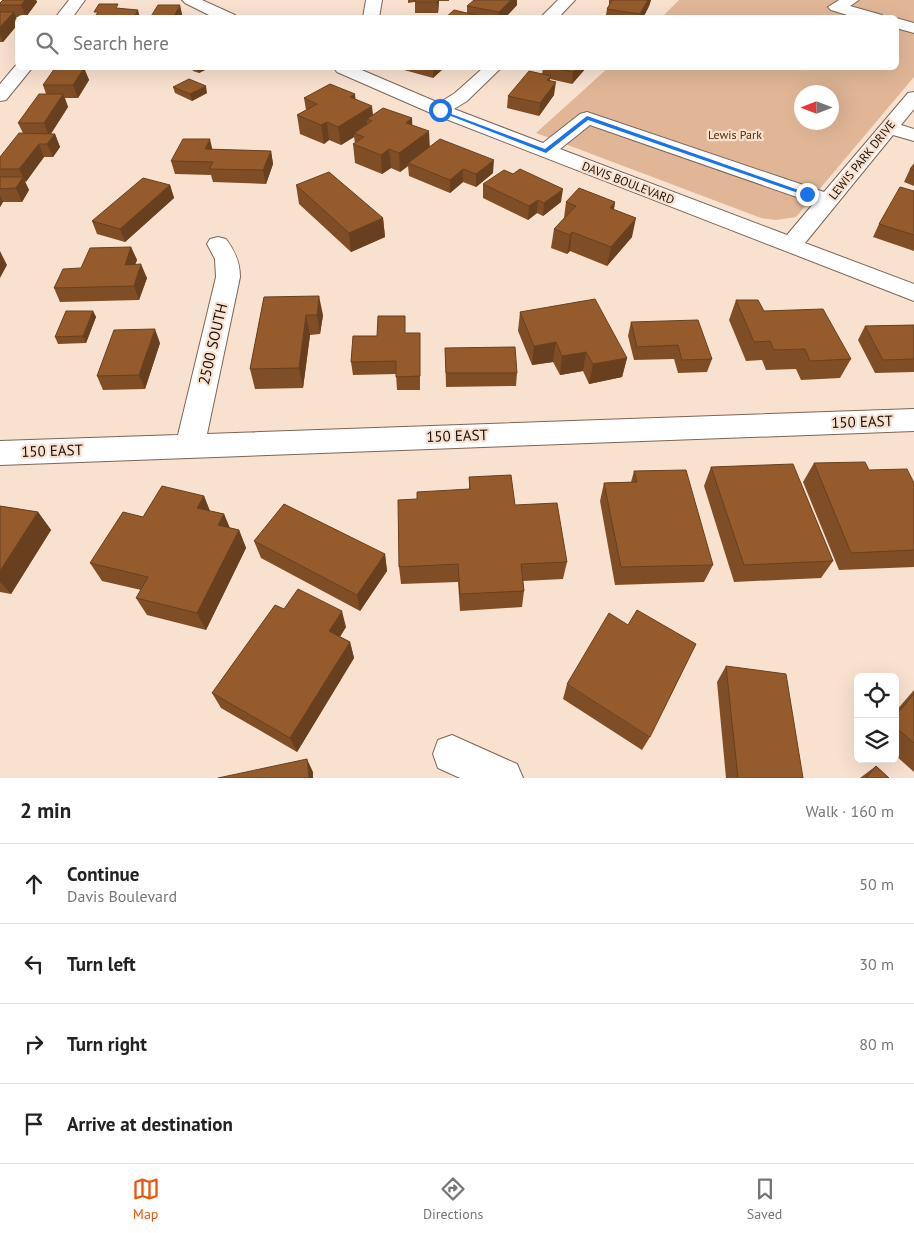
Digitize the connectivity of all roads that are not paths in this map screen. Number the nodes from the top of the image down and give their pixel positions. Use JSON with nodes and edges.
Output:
{"nodes":[{"id":1,"x":77,"y":0,"type":"edge"},
{"id":2,"x":193,"y":0,"type":"edge"},
{"id":3,"x":374,"y":0,"type":"edge"},
{"id":4,"x":567,"y":0,"type":"edge"},
{"id":5,"x":851,"y":0,"type":"edge"},
{"id":6,"x":65,"y":15,"type":"edge"},
{"id":7,"x":223,"y":15,"type":"edge"},
{"id":8,"x":372,"y":15,"type":"edge"},
{"id":9,"x":551,"y":15,"type":"edge"},
{"id":10,"x":866,"y":15,"type":"edge"},
{"id":11,"x":899,"y":24,"type":"edge"},
{"id":12,"x":914,"y":28,"type":"edge"},
{"id":13,"x":21,"y":70,"type":"edge"},
{"id":14,"x":349,"y":70,"type":"edge"},
{"id":15,"x":491,"y":70,"type":"edge"},
{"id":16,"x":0,"y":96,"type":"edge"},
{"id":17,"x":914,"y":97,"type":"edge"},
{"id":18,"x":440,"y":110,"type":"junction"},
{"id":19,"x":889,"y":127,"type":"junction"},
{"id":20,"x":914,"y":135,"type":"edge"},
{"id":21,"x":546,"y":151,"type":"junction"},
{"id":22,"x":829,"y":201,"type":"junction"},
{"id":23,"x":218,"y":244,"type":"dead end"},
{"id":24,"x":791,"y":245,"type":"junction"},
{"id":25,"x":914,"y":293,"type":"edge"},
{"id":26,"x":914,"y":420,"type":"edge"},
{"id":27,"x":190,"y":446,"type":"junction"},
{"id":28,"x":0,"y":453,"type":"edge"},
{"id":29,"x":452,"y":754,"type":"dead end"},
{"id":30,"x":503,"y":778,"type":"edge"}],
"edges":[{"from":1,"to":6,"type":"street"},
{"from":2,"to":7,"type":"street"},
{"from":3,"to":8,"type":"street"},
{"from":4,"to":9,"type":"street"},
{"from":5,"to":10,"type":"street"},
{"from":11,"to":12,"type":"street"},
{"from":13,"to":16,"type":"street"},
{"from":14,"to":18,"type":"street","name":"DAVIS BOULEVARD"},
{"from":15,"to":18,"type":"street"},
{"from":17,"to":19,"type":"street","name":"LEWIS PARK DRIVE"},
{"from":18,"to":21,"type":"street","name":"DAVIS BOULEVARD"},
{"from":19,"to":20,"type":"street"},
{"from":19,"to":22,"type":"street","name":"LEWIS PARK DRIVE"},
{"from":21,"to":22,"type":"street"},
{"from":21,"to":24,"type":"street","name":"DAVIS BOULEVARD"},
{"from":22,"to":24,"type":"street","name":"LEWIS PARK DRIVE"},
{"from":23,"to":27,"type":"street","name":"2500 SOUTH"},
{"from":24,"to":25,"type":"street","name":"DAVIS BOULEVARD"},
{"from":26,"to":27,"type":"street","name":"150 EAST"},
{"from":27,"to":28,"type":"street","name":"150 EAST"},
{"from":29,"to":30,"type":"street"}]}
